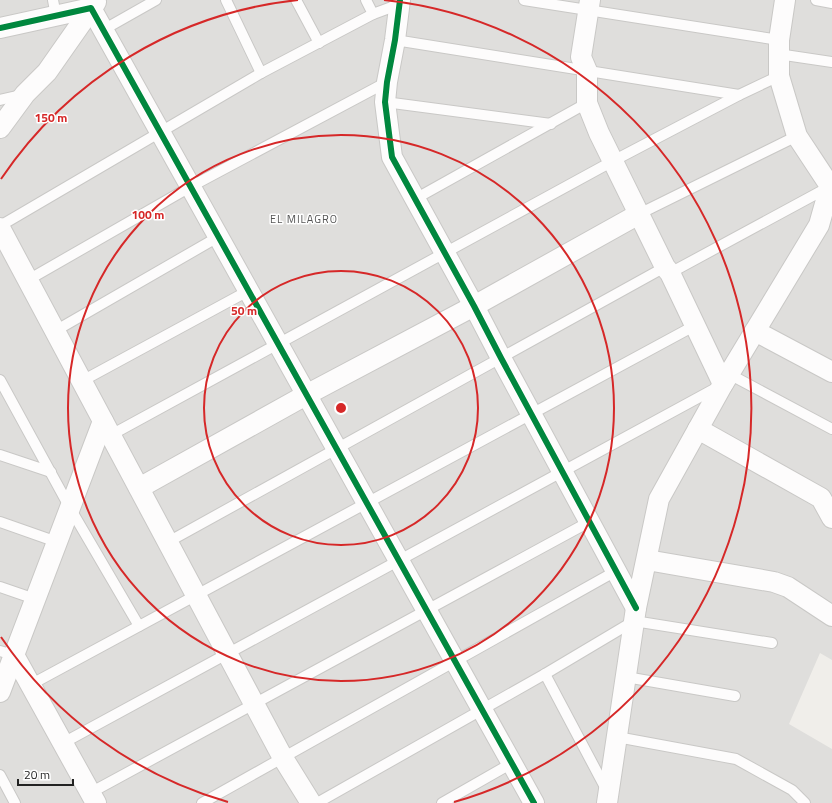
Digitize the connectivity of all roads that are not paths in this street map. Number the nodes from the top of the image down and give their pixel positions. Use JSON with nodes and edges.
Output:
{"nodes":[{"id":1,"x":156,"y":0,"type":"edge"},
{"id":2,"x":226,"y":0,"type":"edge"},
{"id":3,"x":296,"y":0,"type":"edge"},
{"id":4,"x":366,"y":0,"type":"edge"},
{"id":5,"x":524,"y":0,"type":"edge"},
{"id":6,"x":785,"y":0,"type":"edge"},
{"id":7,"x":816,"y":0,"type":"edge"},
{"id":8,"x":400,"y":2,"type":"edge"},
{"id":9,"x":832,"y":3,"type":"edge"},
{"id":10,"x":94,"y":4,"type":"edge"},
{"id":11,"x":589,"y":5,"type":"edge"},
{"id":12,"x":55,"y":8,"type":"edge"},
{"id":13,"x":374,"y":14,"type":"junction"},
{"id":14,"x":0,"y":28,"type":"edge"},
{"id":15,"x":102,"y":30,"type":"junction"},
{"id":16,"x":395,"y":40,"type":"junction"},
{"id":17,"x":319,"y":43,"type":"junction"},
{"id":18,"x":779,"y":47,"type":"junction"},
{"id":19,"x":832,"y":62,"type":"edge"},
{"id":20,"x":587,"y":71,"type":"junction"},
{"id":21,"x":261,"y":73,"type":"junction"},
{"id":22,"x":779,"y":76,"type":"junction"},
{"id":23,"x":387,"y":82,"type":"junction"},
{"id":24,"x":25,"y":94,"type":"junction"},
{"id":25,"x":739,"y":95,"type":"junction"},
{"id":26,"x":0,"y":100,"type":"edge"},
{"id":27,"x":385,"y":102,"type":"junction"},
{"id":28,"x":587,"y":102,"type":"junction"},
{"id":29,"x":551,"y":124,"type":"junction"},
{"id":30,"x":0,"y":128,"type":"edge"},
{"id":31,"x":160,"y":133,"type":"junction"},
{"id":32,"x":797,"y":136,"type":"junction"},
{"id":33,"x":613,"y":161,"type":"junction"},
{"id":34,"x":831,"y":185,"type":"edge"},
{"id":35,"x":190,"y":188,"type":"junction"},
{"id":36,"x":415,"y":199,"type":"junction"},
{"id":37,"x":639,"y":214,"type":"junction"},
{"id":38,"x":0,"y":227,"type":"edge"},
{"id":39,"x":825,"y":229,"type":"edge"},
{"id":40,"x":218,"y":237,"type":"junction"},
{"id":41,"x":444,"y":252,"type":"junction"},
{"id":42,"x":668,"y":270,"type":"junction"},
{"id":43,"x":28,"y":280,"type":"junction"},
{"id":44,"x":248,"y":291,"type":"junction"},
{"id":45,"x":474,"y":306,"type":"junction"},
{"id":46,"x":694,"y":326,"type":"junction"},
{"id":47,"x":55,"y":330,"type":"junction"},
{"id":48,"x":755,"y":331,"type":"junction"},
{"id":49,"x":278,"y":344,"type":"junction"},
{"id":50,"x":501,"y":358,"type":"junction"},
{"id":51,"x":832,"y":372,"type":"edge"},
{"id":52,"x":726,"y":379,"type":"junction"},
{"id":53,"x":0,"y":380,"type":"edge"},
{"id":54,"x":82,"y":381,"type":"junction"},
{"id":55,"x":306,"y":395,"type":"junction"},
{"id":56,"x":531,"y":414,"type":"junction"},
{"id":57,"x":107,"y":428,"type":"junction"},
{"id":58,"x":698,"y":429,"type":"junction"},
{"id":59,"x":832,"y":429,"type":"edge"},
{"id":60,"x":336,"y":449,"type":"junction"},
{"id":61,"x":0,"y":455,"type":"edge"},
{"id":62,"x":50,"y":472,"type":"junction"},
{"id":63,"x":562,"y":472,"type":"junction"},
{"id":64,"x":139,"y":488,"type":"junction"},
{"id":65,"x":367,"y":503,"type":"junction"},
{"id":66,"x":70,"y":508,"type":"junction"},
{"id":67,"x":832,"y":518,"type":"edge"},
{"id":68,"x":0,"y":522,"type":"edge"},
{"id":69,"x":589,"y":522,"type":"junction"},
{"id":70,"x":57,"y":542,"type":"junction"},
{"id":71,"x":168,"y":542,"type":"junction"},
{"id":72,"x":647,"y":560,"type":"junction"},
{"id":73,"x":399,"y":561,"type":"junction"},
{"id":74,"x":616,"y":572,"type":"junction"},
{"id":75,"x":0,"y":587,"type":"edge"},
{"id":76,"x":196,"y":595,"type":"junction"},
{"id":77,"x":35,"y":599,"type":"junction"},
{"id":78,"x":427,"y":610,"type":"junction"},
{"id":79,"x":635,"y":614,"type":"junction"},
{"id":80,"x":832,"y":616,"type":"edge"},
{"id":81,"x":139,"y":626,"type":"junction"},
{"id":82,"x":772,"y":643,"type":"dead end"},
{"id":83,"x":7,"y":653,"type":"edge"},
{"id":84,"x":228,"y":654,"type":"junction"},
{"id":85,"x":455,"y":662,"type":"junction"},
{"id":86,"x":546,"y":674,"type":"junction"},
{"id":87,"x":626,"y":677,"type":"junction"},
{"id":88,"x":30,"y":685,"type":"junction"},
{"id":89,"x":0,"y":692,"type":"edge"},
{"id":90,"x":735,"y":696,"type":"dead end"},
{"id":91,"x":254,"y":704,"type":"junction"},
{"id":92,"x":482,"y":710,"type":"junction"},
{"id":93,"x":617,"y":737,"type":"junction"},
{"id":94,"x":63,"y":743,"type":"junction"},
{"id":95,"x":283,"y":758,"type":"junction"},
{"id":96,"x":512,"y":763,"type":"junction"},
{"id":97,"x":0,"y":775,"type":"edge"},
{"id":98,"x":93,"y":798,"type":"edge"},
{"id":99,"x":609,"y":800,"type":"edge"},
{"id":100,"x":15,"y":803,"type":"edge"},
{"id":101,"x":202,"y":803,"type":"edge"},
{"id":102,"x":311,"y":803,"type":"edge"},
{"id":103,"x":317,"y":803,"type":"edge"},
{"id":104,"x":442,"y":803,"type":"edge"},
{"id":105,"x":534,"y":803,"type":"edge"},
{"id":106,"x":805,"y":803,"type":"edge"}],
"edges":[{"from":1,"to":15,"type":"lane"},
{"from":2,"to":21,"type":"lane"},
{"from":3,"to":17,"type":"lane"},
{"from":4,"to":13,"type":"lane"},
{"from":5,"to":11,"type":"lane"},
{"from":6,"to":18,"type":"street"},
{"from":7,"to":9,"type":"lane"},
{"from":8,"to":13,"type":"lane"},
{"from":8,"to":16,"type":"street"},
{"from":10,"to":12,"type":"street"},
{"from":10,"to":15,"type":"street"},
{"from":10,"to":24,"type":"street"},
{"from":11,"to":18,"type":"lane"},
{"from":11,"to":20,"type":"street"},
{"from":12,"to":14,"type":"street"},
{"from":13,"to":17,"type":"lane"},
{"from":15,"to":31,"type":"street"},
{"from":16,"to":20,"type":"lane"},
{"from":16,"to":23,"type":"street"},
{"from":17,"to":21,"type":"lane"},
{"from":18,"to":19,"type":"lane"},
{"from":18,"to":22,"type":"street"},
{"from":20,"to":25,"type":"lane"},
{"from":20,"to":28,"type":"street"},
{"from":21,"to":31,"type":"lane"},
{"from":22,"to":25,"type":"lane"},
{"from":22,"to":32,"type":"street"},
{"from":23,"to":27,"type":"street"},
{"from":23,"to":35,"type":"lane"},
{"from":24,"to":26,"type":"lane"},
{"from":24,"to":30,"type":"street"},
{"from":25,"to":33,"type":"lane"},
{"from":27,"to":29,"type":"lane"},
{"from":27,"to":36,"type":"street"},
{"from":28,"to":29,"type":"lane"},
{"from":28,"to":33,"type":"street"},
{"from":29,"to":36,"type":"lane"},
{"from":31,"to":35,"type":"street"},
{"from":31,"to":38,"type":"lane"},
{"from":32,"to":34,"type":"street"},
{"from":32,"to":37,"type":"lane"},
{"from":33,"to":37,"type":"street"},
{"from":33,"to":41,"type":"lane"},
{"from":34,"to":39,"type":"street"},
{"from":34,"to":42,"type":"lane"},
{"from":35,"to":40,"type":"street"},
{"from":35,"to":43,"type":"lane"},
{"from":36,"to":41,"type":"street"},
{"from":37,"to":42,"type":"street"},
{"from":37,"to":45,"type":"street"},
{"from":38,"to":43,"type":"street"},
{"from":39,"to":48,"type":"street"},
{"from":40,"to":44,"type":"street"},
{"from":40,"to":47,"type":"lane"},
{"from":41,"to":45,"type":"street"},
{"from":41,"to":49,"type":"lane"},
{"from":42,"to":46,"type":"street"},
{"from":42,"to":50,"type":"lane"},
{"from":43,"to":47,"type":"street"},
{"from":44,"to":49,"type":"street"},
{"from":44,"to":54,"type":"lane"},
{"from":45,"to":50,"type":"street"},
{"from":45,"to":55,"type":"street"},
{"from":46,"to":52,"type":"street"},
{"from":46,"to":56,"type":"lane"},
{"from":47,"to":54,"type":"street"},
{"from":48,"to":51,"type":"street"},
{"from":48,"to":52,"type":"street"},
{"from":49,"to":55,"type":"street"},
{"from":49,"to":57,"type":"lane"},
{"from":50,"to":56,"type":"street"},
{"from":50,"to":60,"type":"lane"},
{"from":52,"to":58,"type":"street"},
{"from":52,"to":59,"type":"lane"},
{"from":52,"to":63,"type":"lane"},
{"from":53,"to":62,"type":"lane"},
{"from":54,"to":57,"type":"street"},
{"from":55,"to":60,"type":"street"},
{"from":55,"to":64,"type":"street"},
{"from":56,"to":63,"type":"street"},
{"from":56,"to":65,"type":"lane"},
{"from":57,"to":64,"type":"street"},
{"from":57,"to":66,"type":"street"},
{"from":58,"to":67,"type":"street"},
{"from":58,"to":72,"type":"street"},
{"from":60,"to":65,"type":"street"},
{"from":60,"to":71,"type":"lane"},
{"from":61,"to":62,"type":"lane"},
{"from":62,"to":66,"type":"lane"},
{"from":63,"to":69,"type":"street"},
{"from":63,"to":73,"type":"lane"},
{"from":64,"to":71,"type":"street"},
{"from":65,"to":73,"type":"street"},
{"from":65,"to":76,"type":"lane"},
{"from":66,"to":70,"type":"street"},
{"from":66,"to":81,"type":"lane"},
{"from":68,"to":70,"type":"lane"},
{"from":69,"to":74,"type":"street"},
{"from":69,"to":78,"type":"lane"},
{"from":70,"to":77,"type":"street"},
{"from":71,"to":76,"type":"street"},
{"from":72,"to":79,"type":"street"},
{"from":72,"to":80,"type":"street"},
{"from":73,"to":78,"type":"street"},
{"from":73,"to":84,"type":"lane"},
{"from":74,"to":79,"type":"street"},
{"from":74,"to":85,"type":"lane"},
{"from":75,"to":77,"type":"lane"},
{"from":76,"to":81,"type":"lane"},
{"from":76,"to":84,"type":"street"},
{"from":77,"to":83,"type":"street"},
{"from":78,"to":85,"type":"street"},
{"from":78,"to":91,"type":"lane"},
{"from":79,"to":82,"type":"lane"},
{"from":79,"to":86,"type":"lane"},
{"from":79,"to":87,"type":"street"},
{"from":81,"to":88,"type":"lane"},
{"from":83,"to":88,"type":"street"},
{"from":83,"to":89,"type":"street"},
{"from":84,"to":91,"type":"street"},
{"from":84,"to":94,"type":"lane"},
{"from":85,"to":92,"type":"street"},
{"from":85,"to":95,"type":"lane"},
{"from":86,"to":92,"type":"lane"},
{"from":86,"to":99,"type":"lane"},
{"from":87,"to":90,"type":"lane"},
{"from":87,"to":93,"type":"street"},
{"from":88,"to":94,"type":"street"},
{"from":91,"to":95,"type":"street"},
{"from":91,"to":98,"type":"lane"},
{"from":92,"to":96,"type":"street"},
{"from":92,"to":103,"type":"lane"},
{"from":93,"to":99,"type":"street"},
{"from":93,"to":106,"type":"lane"},
{"from":94,"to":98,"type":"street"},
{"from":95,"to":101,"type":"lane"},
{"from":95,"to":102,"type":"street"},
{"from":96,"to":104,"type":"lane"},
{"from":96,"to":105,"type":"street"},
{"from":97,"to":100,"type":"lane"}]}
